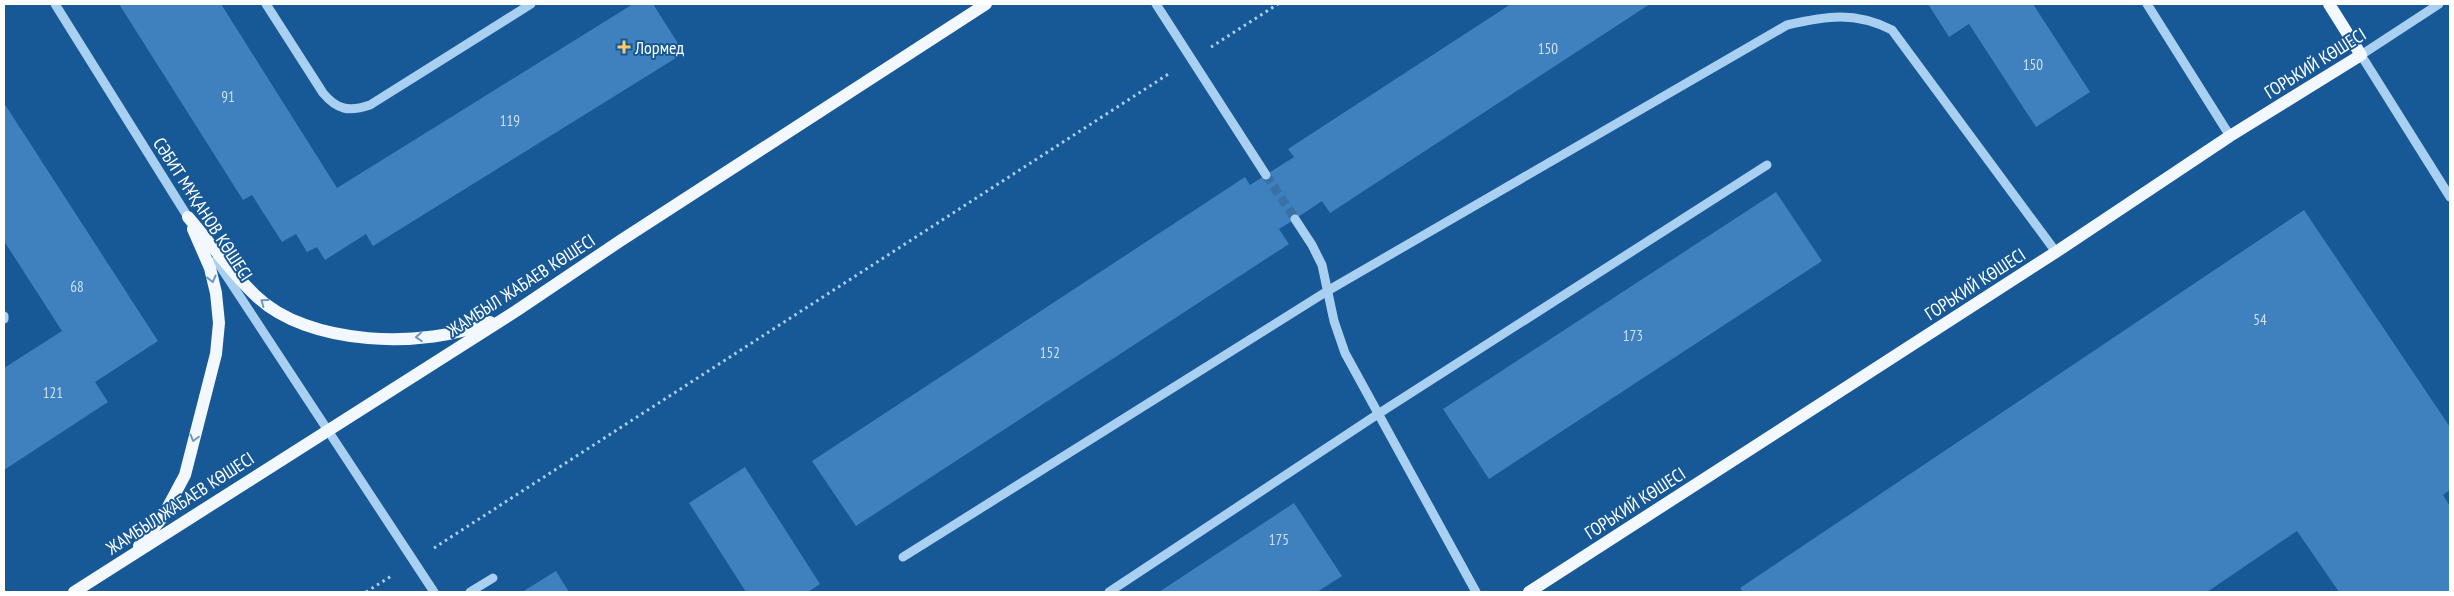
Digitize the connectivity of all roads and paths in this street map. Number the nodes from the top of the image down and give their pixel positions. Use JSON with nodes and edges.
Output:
{"nodes":[{"id":1,"x":55,"y":4,"type":"edge"},
{"id":2,"x":266,"y":4,"type":"edge"},
{"id":3,"x":532,"y":4,"type":"edge"},
{"id":4,"x":986,"y":4,"type":"edge"},
{"id":5,"x":1156,"y":4,"type":"edge"},
{"id":6,"x":1278,"y":4,"type":"edge"},
{"id":7,"x":2147,"y":4,"type":"edge"},
{"id":8,"x":2329,"y":4,"type":"edge"},
{"id":9,"x":2439,"y":4,"type":"edge"},
{"id":10,"x":2361,"y":55,"type":"junction"},
{"id":11,"x":1190,"y":60,"type":"junction"},
{"id":12,"x":2230,"y":136,"type":"junction"},
{"id":13,"x":1767,"y":165,"type":"dead end"},
{"id":14,"x":1266,"y":175,"type":"tunnel mouth"},
{"id":15,"x":2450,"y":196,"type":"edge"},
{"id":16,"x":188,"y":217,"type":"junction"},
{"id":17,"x":1295,"y":219,"type":"tunnel mouth"},
{"id":18,"x":2056,"y":252,"type":"junction"},
{"id":19,"x":1329,"y":290,"type":"junction"},
{"id":20,"x":516,"y":311,"type":"junction"},
{"id":21,"x":1378,"y":414,"type":"junction"},
{"id":22,"x":329,"y":428,"type":"junction"},
{"id":23,"x":132,"y":555,"type":"junction"},
{"id":24,"x":903,"y":557,"type":"dead end"},
{"id":25,"x":414,"y":561,"type":"junction"},
{"id":26,"x":493,"y":578,"type":"dead end"},
{"id":27,"x":74,"y":592,"type":"edge"},
{"id":28,"x":366,"y":592,"type":"edge"},
{"id":29,"x":434,"y":592,"type":"edge"},
{"id":30,"x":470,"y":592,"type":"edge"},
{"id":31,"x":1109,"y":592,"type":"edge"},
{"id":32,"x":1476,"y":592,"type":"edge"},
{"id":33,"x":1530,"y":592,"type":"edge"}],
"edges":[{"from":1,"to":16,"type":"street","name":"СӘБИТ МҰҚАНОВ КӨШЕСІ"},
{"from":2,"to":3,"type":"street"},
{"from":4,"to":20,"type":"main road","name":"ЖАМБЫЛ ЖАБАЕВ КӨШЕСІ"},
{"from":5,"to":11,"type":"street"},
{"from":6,"to":11,"type":"path"},
{"from":7,"to":12,"type":"street"},
{"from":8,"to":10,"type":"main road"},
{"from":9,"to":10,"type":"street","name":"ГОРЬКИЙ КӨШЕСІ"},
{"from":10,"to":12,"type":"main road","name":"ГОРЬКИЙ КӨШЕСІ"},
{"from":10,"to":15,"type":"street"},
{"from":11,"to":14,"type":"street"},
{"from":11,"to":25,"type":"path"},
{"from":12,"to":18,"type":"main road","name":"ГОРЬКИЙ КӨШЕСІ"},
{"from":13,"to":21,"type":"street"},
{"from":20,"to":16,"type":"main road","one_way":true},
{"from":16,"to":22,"type":"street","name":"СӘБИТ МҰҚАНОВ КӨШЕСІ"},
{"from":16,"to":23,"type":"main road","one_way":true},
{"from":17,"to":19,"type":"street"},
{"from":18,"to":19,"type":"street"},
{"from":18,"to":33,"type":"main road","name":"ГОРЬКИЙ КӨШЕСІ"},
{"from":19,"to":21,"type":"street"},
{"from":19,"to":24,"type":"street"},
{"from":20,"to":22,"type":"main road","name":"ЖАМБЫЛ ЖАБАЕВ КӨШЕСІ"},
{"from":21,"to":31,"type":"street"},
{"from":21,"to":32,"type":"street"},
{"from":22,"to":23,"type":"main road","name":"ЖАМБЫЛ ЖАБАЕВ КӨШЕСІ"},
{"from":22,"to":25,"type":"street","name":"СӘБИТ МҰҚАНОВ КӨШЕСІ"},
{"from":23,"to":27,"type":"main road","name":"ЖАМБЫЛ ЖАБАЕВ КӨШЕСІ"},
{"from":25,"to":28,"type":"path"},
{"from":25,"to":29,"type":"street","name":"СӘБИТ МҰҚАНОВ КӨШЕСІ"},
{"from":26,"to":30,"type":"street"}]}
